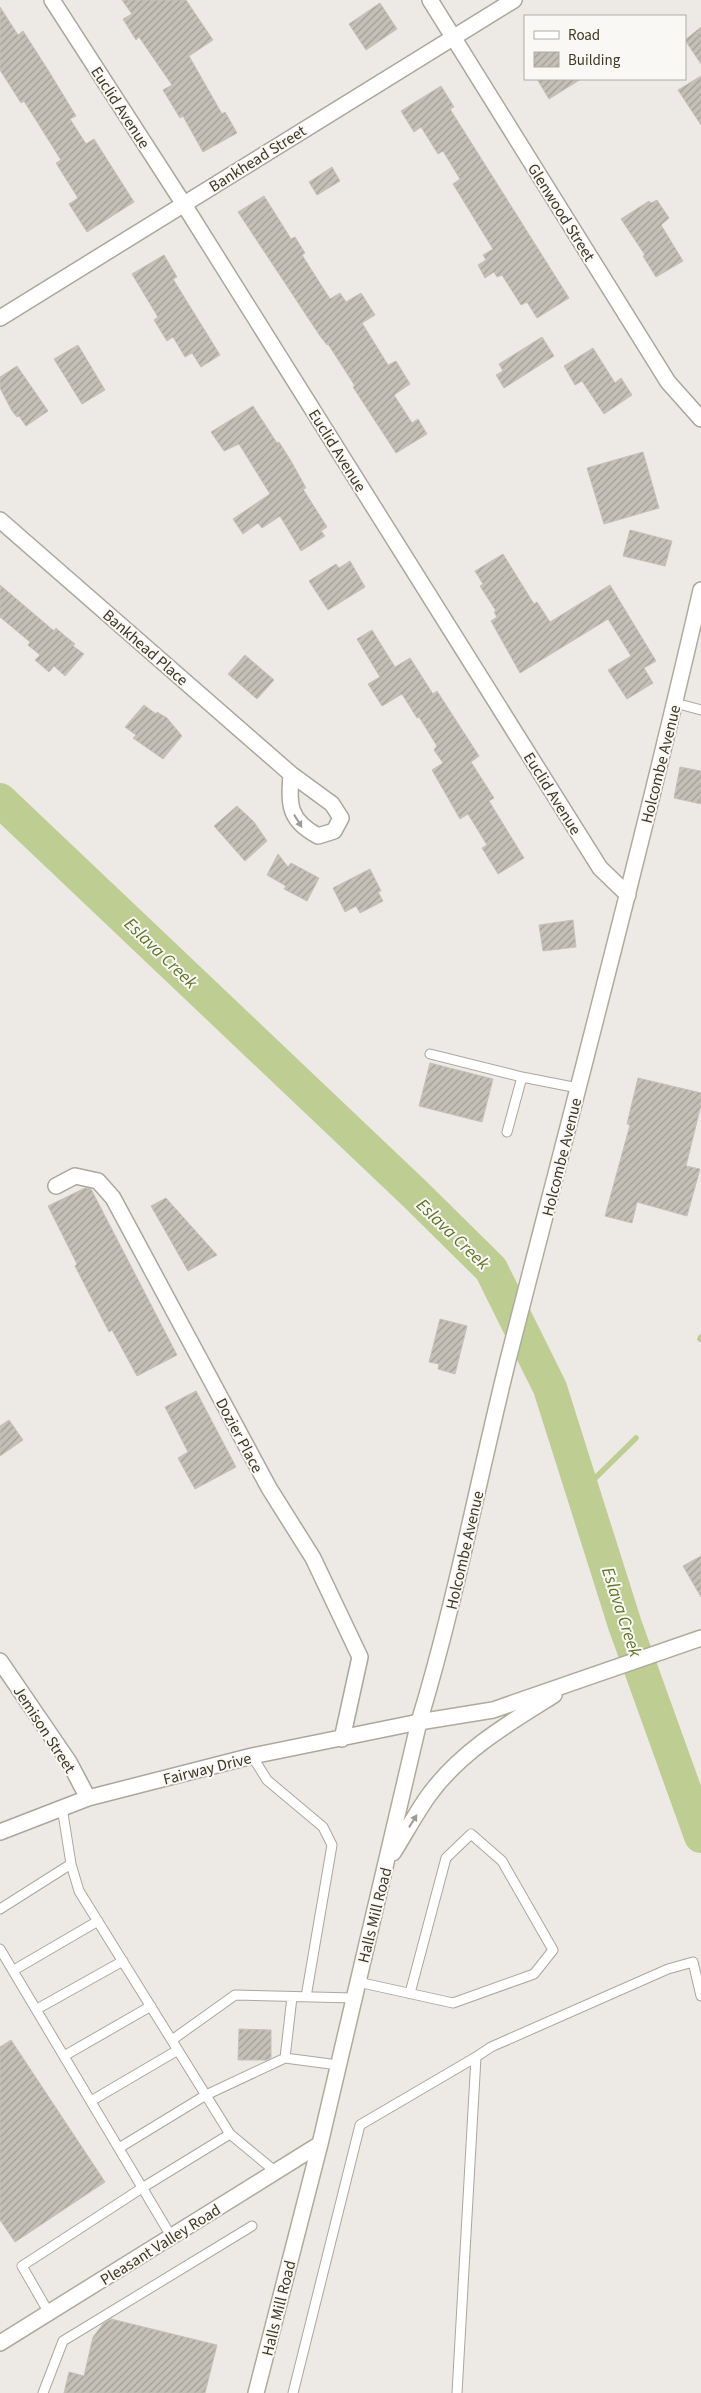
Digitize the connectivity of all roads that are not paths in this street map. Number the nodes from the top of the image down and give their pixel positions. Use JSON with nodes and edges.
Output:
{"nodes":[{"id":1,"x":52,"y":0,"type":"edge"},
{"id":2,"x":430,"y":0,"type":"edge"},
{"id":3,"x":514,"y":0,"type":"edge"},
{"id":4,"x":453,"y":38,"type":"junction"},
{"id":5,"x":183,"y":203,"type":"junction"},
{"id":6,"x":0,"y":318,"type":"edge"},
{"id":7,"x":701,"y":419,"type":"edge"},
{"id":8,"x":0,"y":520,"type":"edge"},
{"id":9,"x":701,"y":590,"type":"edge"},
{"id":10,"x":698,"y":614,"type":"edge"},
{"id":11,"x":675,"y":703,"type":"junction"},
{"id":12,"x":701,"y":710,"type":"edge"},
{"id":13,"x":291,"y":774,"type":"dead end"},
{"id":14,"x":628,"y":895,"type":"junction"},
{"id":15,"x":430,"y":1054,"type":"dead end"},
{"id":16,"x":522,"y":1077,"type":"junction"},
{"id":17,"x":578,"y":1088,"type":"junction"},
{"id":18,"x":507,"y":1132,"type":"dead end"},
{"id":19,"x":56,"y":1186,"type":"dead end"},
{"id":20,"x":698,"y":1639,"type":"edge"},
{"id":21,"x":0,"y":1661,"type":"edge"},
{"id":22,"x":580,"y":1679,"type":"junction"},
{"id":23,"x":419,"y":1722,"type":"junction"},
{"id":24,"x":342,"y":1739,"type":"junction"},
{"id":25,"x":252,"y":1756,"type":"junction"},
{"id":26,"x":88,"y":1798,"type":"junction"},
{"id":27,"x":62,"y":1807,"type":"junction"},
{"id":28,"x":0,"y":1832,"type":"edge"},
{"id":29,"x":387,"y":1863,"type":"junction"},
{"id":30,"x":71,"y":1864,"type":"junction"},
{"id":31,"x":0,"y":1909,"type":"edge"},
{"id":32,"x":98,"y":1921,"type":"junction"},
{"id":33,"x":0,"y":1949,"type":"edge"},
{"id":34,"x":123,"y":1961,"type":"junction"},
{"id":35,"x":14,"y":1970,"type":"junction"},
{"id":36,"x":358,"y":1982,"type":"junction"},
{"id":37,"x":410,"y":1993,"type":"junction"},
{"id":38,"x":701,"y":1996,"type":"edge"},
{"id":39,"x":292,"y":1997,"type":"junction"},
{"id":40,"x":306,"y":1997,"type":"junction"},
{"id":41,"x":354,"y":1998,"type":"junction"},
{"id":42,"x":151,"y":2006,"type":"junction"},
{"id":43,"x":36,"y":2009,"type":"junction"},
{"id":44,"x":172,"y":2040,"type":"junction"},
{"id":45,"x":178,"y":2050,"type":"junction"},
{"id":46,"x":64,"y":2056,"type":"junction"},
{"id":47,"x":476,"y":2057,"type":"junction"},
{"id":48,"x":285,"y":2058,"type":"junction"},
{"id":49,"x":338,"y":2065,"type":"junction"},
{"id":50,"x":206,"y":2095,"type":"junction"},
{"id":51,"x":91,"y":2101,"type":"junction"},
{"id":52,"x":230,"y":2134,"type":"junction"},
{"id":53,"x":320,"y":2144,"type":"junction"},
{"id":54,"x":119,"y":2148,"type":"junction"},
{"id":55,"x":276,"y":2172,"type":"junction"},
{"id":56,"x":142,"y":2188,"type":"junction"},
{"id":57,"x":252,"y":2226,"type":"dead end"},
{"id":58,"x":171,"y":2236,"type":"junction"},
{"id":59,"x":49,"y":2313,"type":"junction"},
{"id":60,"x":0,"y":2343,"type":"edge"},
{"id":61,"x":43,"y":2393,"type":"edge"},
{"id":62,"x":256,"y":2393,"type":"edge"},
{"id":63,"x":293,"y":2393,"type":"edge"},
{"id":64,"x":457,"y":2393,"type":"edge"}],
"edges":[{"from":1,"to":5,"type":"street","name":"Euclid Avenue"},
{"from":2,"to":4,"type":"street","name":"Glenwood Street"},
{"from":3,"to":4,"type":"street","name":"Bankhead Street"},
{"from":4,"to":5,"type":"street","name":"Bankhead Street"},
{"from":4,"to":7,"type":"street","name":"Glenwood Street"},
{"from":5,"to":6,"type":"street","name":"Bankhead Street"},
{"from":5,"to":14,"type":"street","name":"Euclid Avenue"},
{"from":8,"to":13,"type":"street","name":"Bankhead Place"},
{"from":9,"to":10,"type":"street","name":"Holcombe Avenue"},
{"from":10,"to":11,"type":"street","name":"Holcombe Avenue"},
{"from":11,"to":12,"type":"lane"},
{"from":11,"to":14,"type":"street","name":"Holcombe Avenue"},
{"from":14,"to":17,"type":"street","name":"Holcombe Avenue"},
{"from":15,"to":16,"type":"lane"},
{"from":16,"to":17,"type":"lane"},
{"from":16,"to":18,"type":"lane"},
{"from":17,"to":23,"type":"street","name":"Holcombe Avenue"},
{"from":19,"to":24,"type":"street","name":"Dozier Place"},
{"from":20,"to":22,"type":"street"},
{"from":21,"to":26,"type":"street","name":"Jemison Street"},
{"from":22,"to":23,"type":"street"},
{"from":29,"to":22,"type":"street","one_way":true},
{"from":23,"to":24,"type":"street","name":"Fairway Drive"},
{"from":23,"to":29,"type":"street","name":"Halls Mill Road"},
{"from":24,"to":25,"type":"street","name":"Fairway Drive"},
{"from":25,"to":26,"type":"street","name":"Fairway Drive"},
{"from":25,"to":40,"type":"lane"},
{"from":26,"to":27,"type":"street","name":"Fairway Drive"},
{"from":27,"to":28,"type":"street","name":"Fairway Drive"},
{"from":27,"to":30,"type":"lane"},
{"from":29,"to":36,"type":"street","name":"Halls Mill Road"},
{"from":30,"to":31,"type":"lane"},
{"from":30,"to":32,"type":"lane"},
{"from":32,"to":34,"type":"lane"},
{"from":32,"to":35,"type":"lane"},
{"from":33,"to":35,"type":"lane"},
{"from":34,"to":42,"type":"lane"},
{"from":34,"to":43,"type":"lane"},
{"from":35,"to":43,"type":"lane"},
{"from":36,"to":37,"type":"lane"},
{"from":36,"to":41,"type":"street","name":"Halls Mill Road"},
{"from":37,"to":37,"type":"lane"},
{"from":38,"to":47,"type":"lane"},
{"from":39,"to":40,"type":"lane"},
{"from":39,"to":44,"type":"lane"},
{"from":39,"to":48,"type":"lane"},
{"from":40,"to":41,"type":"lane"},
{"from":41,"to":49,"type":"street","name":"Halls Mill Road"},
{"from":42,"to":44,"type":"lane"},
{"from":42,"to":46,"type":"lane"},
{"from":43,"to":46,"type":"lane"},
{"from":44,"to":45,"type":"lane"},
{"from":45,"to":50,"type":"lane"},
{"from":45,"to":51,"type":"lane"},
{"from":46,"to":51,"type":"lane"},
{"from":47,"to":63,"type":"lane"},
{"from":47,"to":64,"type":"lane"},
{"from":48,"to":49,"type":"lane"},
{"from":48,"to":50,"type":"lane"},
{"from":49,"to":53,"type":"street","name":"Halls Mill Road"},
{"from":50,"to":52,"type":"lane"},
{"from":50,"to":54,"type":"lane"},
{"from":51,"to":54,"type":"lane"},
{"from":52,"to":55,"type":"lane"},
{"from":52,"to":56,"type":"lane"},
{"from":53,"to":55,"type":"street","name":"Pleasant Valley Road"},
{"from":53,"to":62,"type":"street","name":"Halls Mill Road"},
{"from":54,"to":56,"type":"lane"},
{"from":55,"to":58,"type":"street","name":"Pleasant Valley Road"},
{"from":56,"to":58,"type":"lane"},
{"from":56,"to":59,"type":"lane"},
{"from":57,"to":61,"type":"lane"},
{"from":58,"to":59,"type":"street","name":"Pleasant Valley Road"},
{"from":59,"to":60,"type":"street","name":"Pleasant Valley Road"}]}
